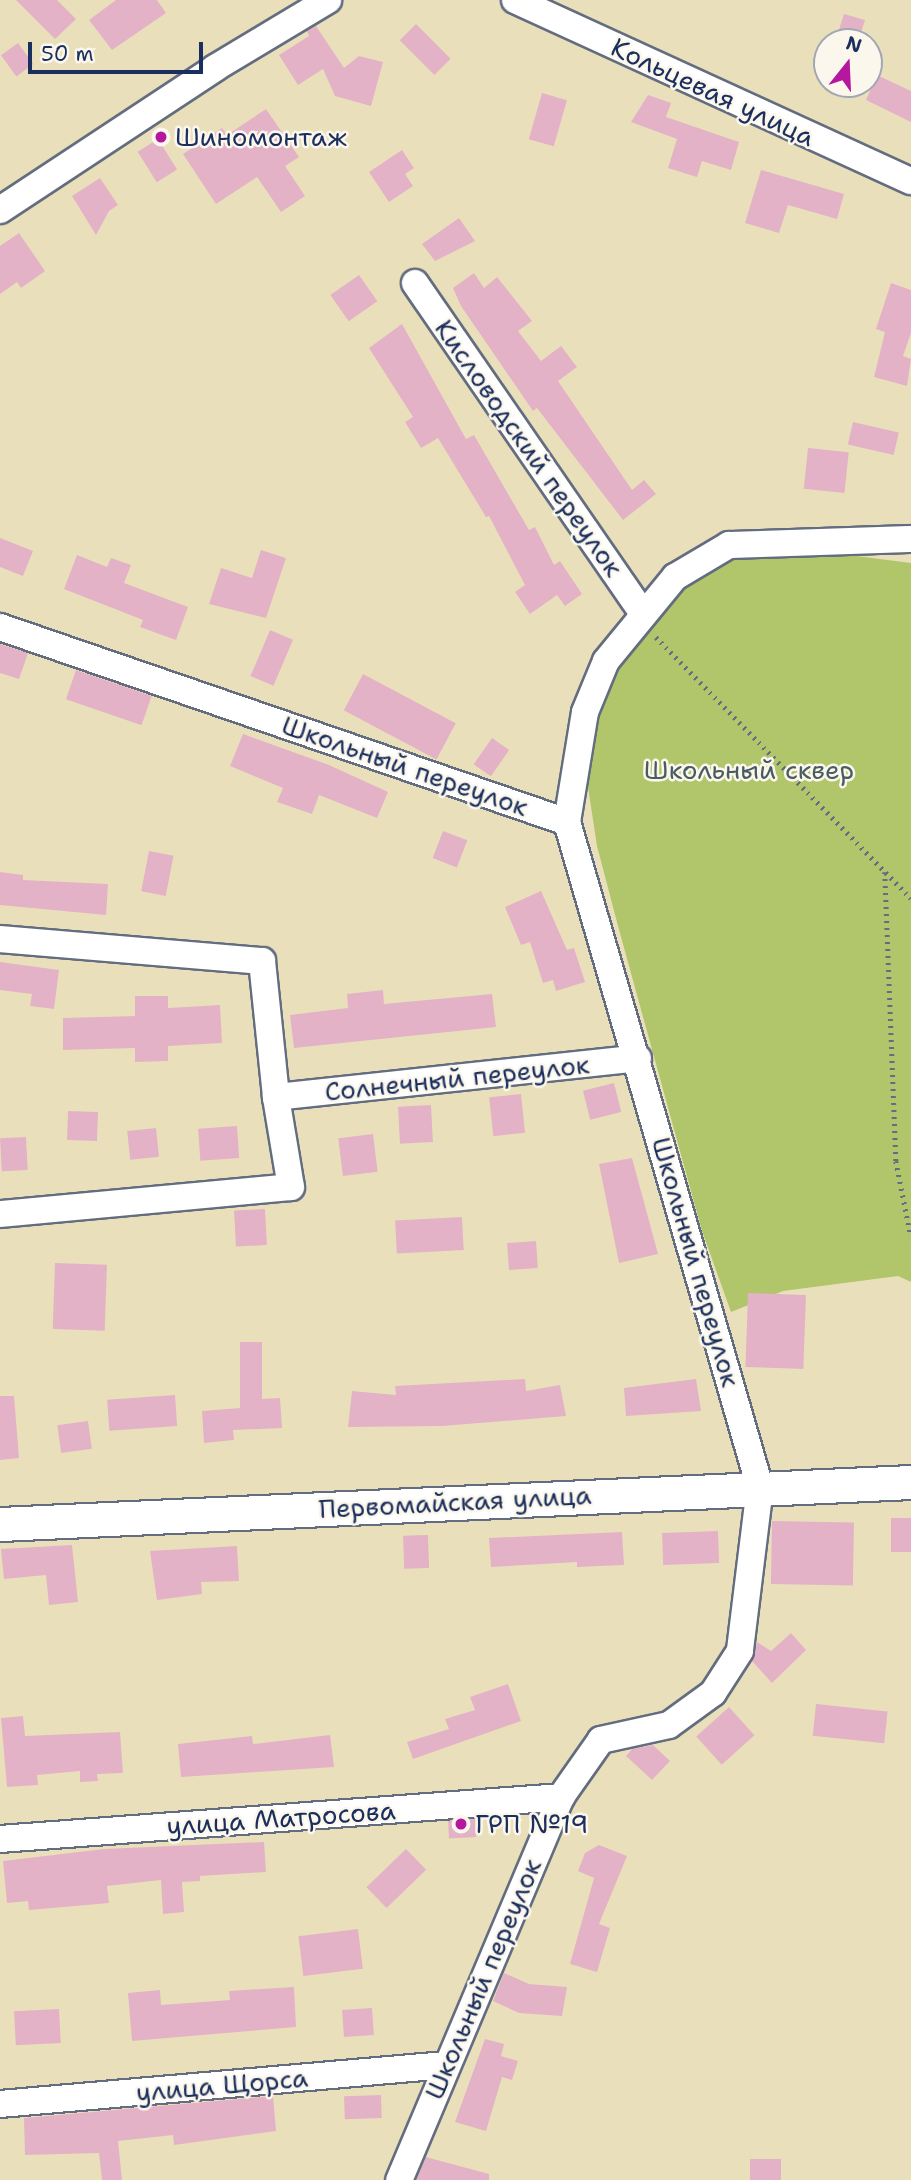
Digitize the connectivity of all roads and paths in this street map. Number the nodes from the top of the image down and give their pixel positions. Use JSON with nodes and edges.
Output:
{"nodes":[{"id":1,"x":328,"y":0,"type":"edge"},
{"id":2,"x":515,"y":0,"type":"edge"},
{"id":3,"x":911,"y":181,"type":"edge"},
{"id":4,"x":0,"y":210,"type":"edge"},
{"id":5,"x":415,"y":282,"type":"dead end"},
{"id":6,"x":911,"y":539,"type":"edge"},
{"id":7,"x":639,"y":618,"type":"junction"},
{"id":8,"x":0,"y":627,"type":"edge"},
{"id":9,"x":567,"y":822,"type":"junction"},
{"id":10,"x":885,"y":871,"type":"junction"},
{"id":11,"x":911,"y":898,"type":"edge"},
{"id":12,"x":0,"y":939,"type":"edge"},
{"id":13,"x":638,"y":1058,"type":"junction"},
{"id":14,"x":276,"y":1097,"type":"junction"},
{"id":15,"x":0,"y":1214,"type":"edge"},
{"id":16,"x":911,"y":1237,"type":"edge"},
{"id":17,"x":911,"y":1482,"type":"edge"},
{"id":18,"x":760,"y":1487,"type":"junction"},
{"id":19,"x":0,"y":1524,"type":"edge"},
{"id":20,"x":561,"y":1797,"type":"junction"},
{"id":21,"x":0,"y":1839,"type":"edge"},
{"id":22,"x":444,"y":2065,"type":"junction"},
{"id":23,"x":0,"y":2104,"type":"edge"},
{"id":24,"x":399,"y":2180,"type":"edge"}],
"edges":[{"from":1,"to":4,"type":"street"},
{"from":2,"to":3,"type":"street","name":"Кольцевая улица"},
{"from":5,"to":7,"type":"street","name":"Кисловодский переулок"},
{"from":6,"to":7,"type":"street"},
{"from":7,"to":9,"type":"street"},
{"from":7,"to":10,"type":"path"},
{"from":8,"to":9,"type":"street","name":"Школьный переулок"},
{"from":9,"to":13,"type":"street","name":"Школьный переулок"},
{"from":10,"to":11,"type":"path"},
{"from":10,"to":16,"type":"path"},
{"from":12,"to":14,"type":"street"},
{"from":13,"to":14,"type":"street","name":"Солнечный переулок"},
{"from":13,"to":18,"type":"street","name":"Школьный переулок"},
{"from":14,"to":15,"type":"street"},
{"from":17,"to":18,"type":"main road","name":"Первомайская улица"},
{"from":18,"to":19,"type":"main road","name":"Первомайская улица"},
{"from":18,"to":20,"type":"street","name":"Школьный переулок"},
{"from":20,"to":21,"type":"street","name":"улица Матросова"},
{"from":20,"to":22,"type":"street","name":"Школьный переулок"},
{"from":22,"to":23,"type":"street","name":"улица Щорса"},
{"from":22,"to":24,"type":"street","name":"Школьный переулок"}]}
